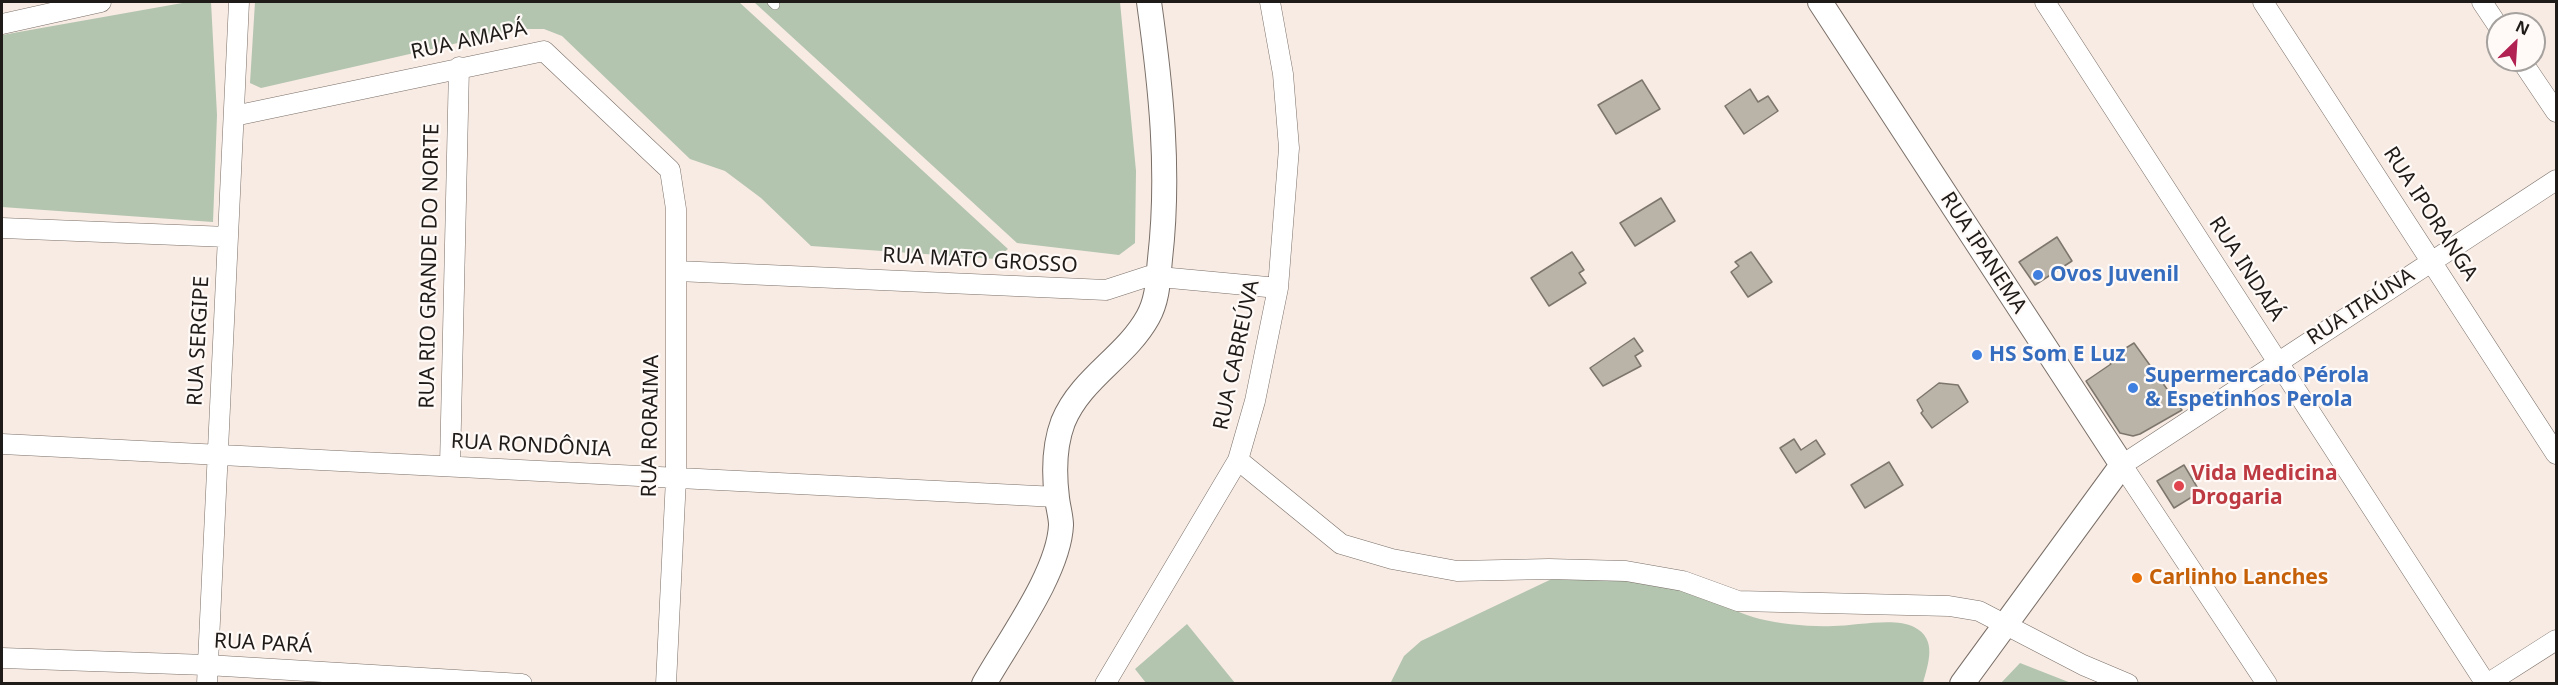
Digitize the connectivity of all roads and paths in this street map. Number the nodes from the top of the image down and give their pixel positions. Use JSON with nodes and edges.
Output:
{"nodes":[{"id":1,"x":101,"y":2,"type":"edge"},
{"id":2,"x":239,"y":2,"type":"edge"},
{"id":3,"x":1149,"y":2,"type":"edge"},
{"id":4,"x":1270,"y":2,"type":"edge"},
{"id":5,"x":1820,"y":2,"type":"edge"},
{"id":6,"x":2045,"y":2,"type":"edge"},
{"id":7,"x":2263,"y":2,"type":"edge"},
{"id":8,"x":2,"y":24,"type":"edge"},
{"id":9,"x":459,"y":67,"type":"junction"},
{"id":10,"x":2529,"y":72,"type":"edge"},
{"id":11,"x":2556,"y":112,"type":"edge"},
{"id":12,"x":234,"y":116,"type":"junction"},
{"id":13,"x":670,"y":170,"type":"joint"},
{"id":14,"x":2556,"y":180,"type":"edge"},
{"id":15,"x":2,"y":228,"type":"edge"},
{"id":16,"x":228,"y":237,"type":"junction"},
{"id":17,"x":2432,"y":260,"type":"junction"},
{"id":18,"x":677,"y":271,"type":"junction"},
{"id":19,"x":1158,"y":276,"type":"junction"},
{"id":20,"x":1278,"y":288,"type":"junction"},
{"id":21,"x":2278,"y":362,"type":"junction"},
{"id":22,"x":2,"y":444,"type":"edge"},
{"id":23,"x":218,"y":453,"type":"junction"},
{"id":24,"x":2556,"y":454,"type":"edge"},
{"id":25,"x":1238,"y":460,"type":"junction"},
{"id":26,"x":450,"y":465,"type":"junction"},
{"id":27,"x":2122,"y":465,"type":"junction"},
{"id":28,"x":676,"y":478,"type":"junction"},
{"id":29,"x":1057,"y":497,"type":"junction"},
{"id":30,"x":2005,"y":624,"type":"junction"},
{"id":31,"x":2556,"y":640,"type":"edge"},
{"id":32,"x":2,"y":658,"type":"edge"},
{"id":33,"x":207,"y":674,"type":"edge"},
{"id":34,"x":522,"y":684,"type":"edge"},
{"id":35,"x":666,"y":684,"type":"edge"},
{"id":36,"x":984,"y":684,"type":"edge"},
{"id":37,"x":1105,"y":684,"type":"edge"},
{"id":38,"x":1962,"y":684,"type":"edge"},
{"id":39,"x":2128,"y":684,"type":"edge"},
{"id":40,"x":2267,"y":684,"type":"edge"},
{"id":41,"x":2487,"y":684,"type":"edge"}],
"edges":[{"from":1,"to":8,"type":"street"},
{"from":2,"to":12,"type":"street","name":"RUA SERGIPE"},
{"from":3,"to":19,"type":"street"},
{"from":4,"to":20,"type":"street","name":"RUA CABREÚVA"},
{"from":5,"to":27,"type":"street","name":"RUA IPANEMA"},
{"from":6,"to":21,"type":"street","name":"RUA INDAIÁ"},
{"from":7,"to":17,"type":"street","name":"RUA IPORANGA"},
{"from":9,"to":12,"type":"street","name":"RUA AMAPÁ"},
{"from":9,"to":13,"type":"street","name":"RUA AMAPÁ"},
{"from":9,"to":26,"type":"street","name":"RUA RIO GRANDE DO NORTE"},
{"from":10,"to":11,"type":"street"},
{"from":12,"to":16,"type":"street","name":"RUA SERGIPE"},
{"from":13,"to":18,"type":"street","name":"RUA RORAIMA"},
{"from":14,"to":17,"type":"street","name":"RUA ITAÚNA"},
{"from":15,"to":16,"type":"street"},
{"from":16,"to":23,"type":"street","name":"RUA SERGIPE"},
{"from":17,"to":21,"type":"street","name":"RUA ITAÚNA"},
{"from":17,"to":24,"type":"street","name":"RUA IPORANGA"},
{"from":18,"to":19,"type":"street","name":"RUA MATO GROSSO"},
{"from":18,"to":28,"type":"street","name":"RUA RORAIMA"},
{"from":19,"to":20,"type":"street","name":"RUA MATO GROSSO"},
{"from":19,"to":29,"type":"street"},
{"from":20,"to":25,"type":"street","name":"RUA CABREÚVA"},
{"from":21,"to":27,"type":"street","name":"RUA ITAÚNA"},
{"from":21,"to":41,"type":"street","name":"RUA INDAIÁ"},
{"from":22,"to":23,"type":"street","name":"RUA RONDÔNIA"},
{"from":23,"to":26,"type":"street","name":"RUA RONDÔNIA"},
{"from":23,"to":33,"type":"street","name":"RUA SERGIPE"},
{"from":25,"to":30,"type":"street"},
{"from":25,"to":37,"type":"street","name":"RUA CABREÚVA"},
{"from":26,"to":28,"type":"street","name":"RUA RONDÔNIA"},
{"from":27,"to":30,"type":"street","name":"RUA ITAÚNA"},
{"from":27,"to":40,"type":"street","name":"RUA IPANEMA"},
{"from":28,"to":29,"type":"street","name":"RUA RONDÔNIA"},
{"from":28,"to":35,"type":"street","name":"RUA RORAIMA"},
{"from":29,"to":36,"type":"street"},
{"from":30,"to":38,"type":"street","name":"RUA ITAÚNA"},
{"from":30,"to":39,"type":"street"},
{"from":31,"to":41,"type":"street"},
{"from":32,"to":33,"type":"street","name":"RUA PARÁ"},
{"from":33,"to":34,"type":"street","name":"RUA PARÁ"}]}
